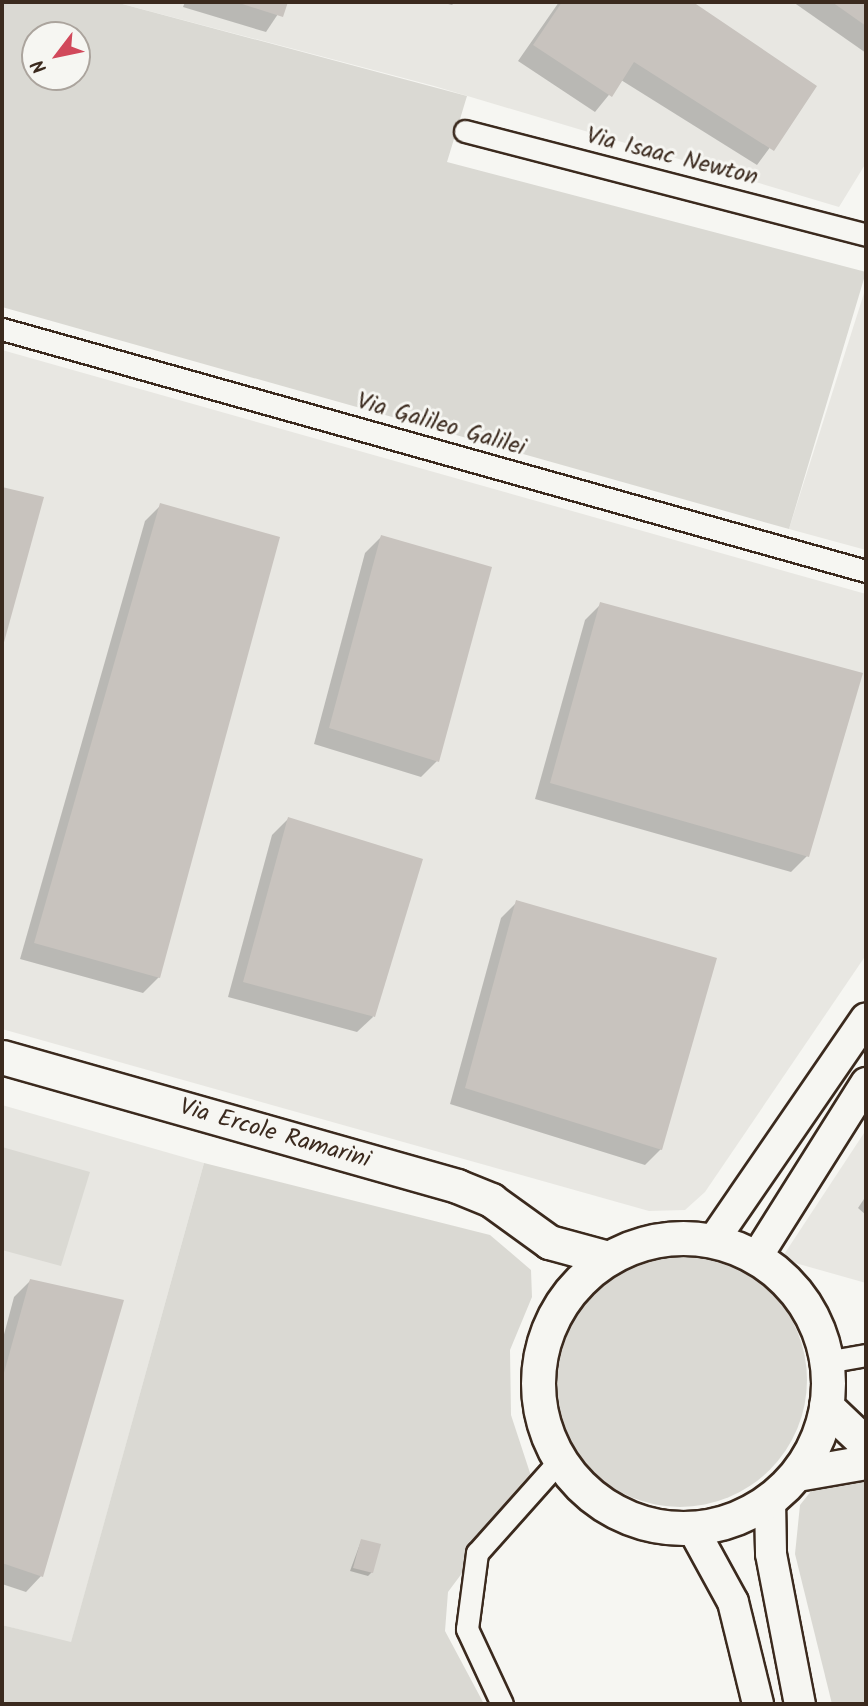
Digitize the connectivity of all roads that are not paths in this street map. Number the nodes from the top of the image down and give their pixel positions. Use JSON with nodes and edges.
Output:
{"nodes":[{"id":1,"x":465,"y":131,"type":"dead end"},
{"id":2,"x":863,"y":229,"type":"edge"},
{"id":3,"x":2,"y":329,"type":"edge"},
{"id":4,"x":866,"y":570,"type":"edge"},
{"id":5,"x":866,"y":1018,"type":"edge"},
{"id":6,"x":2,"y":1057,"type":"edge"},
{"id":7,"x":866,"y":1083,"type":"edge"},
{"id":8,"x":536,"y":1235,"type":"junction"},
{"id":9,"x":713,"y":1241,"type":"junction"},
{"id":10,"x":608,"y":1258,"type":"junction"},
{"id":11,"x":755,"y":1258,"type":"junction"},
{"id":12,"x":556,"y":1311,"type":"junction"},
{"id":13,"x":866,"y":1355,"type":"edge"},
{"id":14,"x":826,"y":1362,"type":"junction"},
{"id":15,"x":826,"y":1406,"type":"junction"},
{"id":16,"x":866,"y":1444,"type":"edge"},
{"id":17,"x":559,"y":1461,"type":"junction"},
{"id":18,"x":866,"y":1462,"type":"edge"},
{"id":19,"x":797,"y":1474,"type":"junction"},
{"id":20,"x":770,"y":1500,"type":"junction"},
{"id":21,"x":692,"y":1529,"type":"junction"},
{"id":22,"x":502,"y":1704,"type":"edge"},
{"id":23,"x":758,"y":1704,"type":"edge"},
{"id":24,"x":800,"y":1704,"type":"edge"}],
"edges":[{"from":1,"to":2,"type":"street","name":"Via Isaac Newton"},
{"from":3,"to":4,"type":"street","name":"Via Galileo Galilei"},
{"from":5,"to":9,"type":"main road"},
{"from":6,"to":8,"type":"main road","name":"Via Ercole Ramarini"},
{"from":7,"to":11,"type":"main road"},
{"from":8,"to":10,"type":"main road","name":"Via Ercole Ramarini"},
{"from":8,"to":12,"type":"main road","name":"Via Ercole Ramarini"},
{"from":9,"to":10,"type":"main road"},
{"from":9,"to":11,"type":"main road"},
{"from":10,"to":12,"type":"main road"},
{"from":11,"to":14,"type":"main road"},
{"from":12,"to":17,"type":"main road"},
{"from":13,"to":14,"type":"street"},
{"from":14,"to":15,"type":"main road"},
{"from":15,"to":16,"type":"main road"},
{"from":15,"to":19,"type":"main road"},
{"from":17,"to":21,"type":"main road"},
{"from":17,"to":22,"type":"street"},
{"from":18,"to":19,"type":"main road"},
{"from":19,"to":20,"type":"main road"},
{"from":20,"to":21,"type":"main road"},
{"from":20,"to":24,"type":"main road"},
{"from":21,"to":23,"type":"main road"}]}
